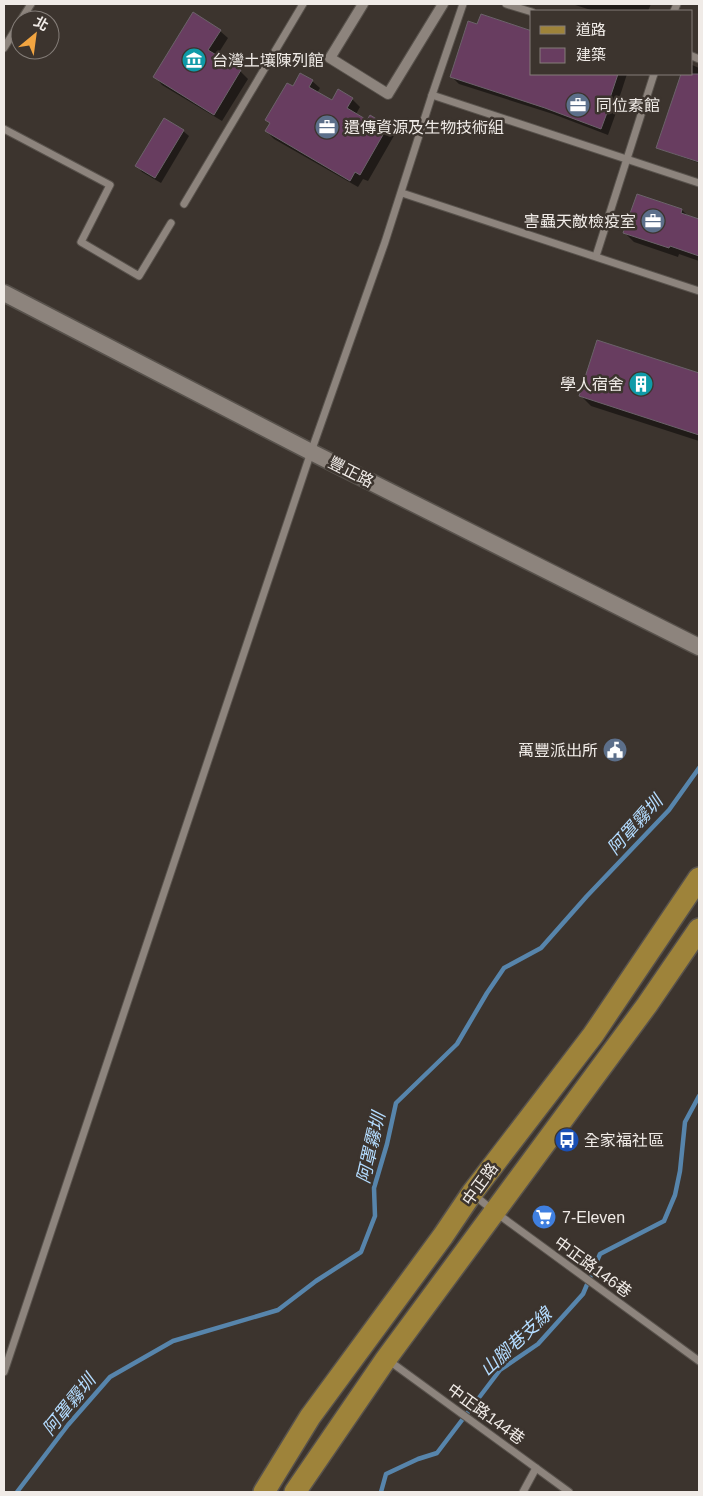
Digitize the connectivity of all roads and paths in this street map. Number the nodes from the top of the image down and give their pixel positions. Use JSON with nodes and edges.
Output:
{"nodes":[{"id":1,"x":303,"y":4,"type":"edge"},
{"id":2,"x":363,"y":4,"type":"edge"},
{"id":3,"x":443,"y":4,"type":"edge"},
{"id":4,"x":463,"y":4,"type":"edge"},
{"id":5,"x":506,"y":4,"type":"edge"},
{"id":6,"x":530,"y":11,"type":"edge"},
{"id":7,"x":654,"y":75,"type":"edge"},
{"id":8,"x":432,"y":95,"type":"junction"},
{"id":9,"x":4,"y":129,"type":"edge"},
{"id":10,"x":627,"y":159,"type":"junction"},
{"id":11,"x":699,"y":183,"type":"edge"},
{"id":12,"x":402,"y":192,"type":"junction"},
{"id":13,"x":184,"y":204,"type":"dead end"},
{"id":14,"x":171,"y":223,"type":"dead end"},
{"id":15,"x":596,"y":256,"type":"junction"},
{"id":16,"x":699,"y":291,"type":"edge"},
{"id":17,"x":4,"y":293,"type":"edge"},
{"id":18,"x":311,"y":452,"type":"junction"},
{"id":19,"x":699,"y":647,"type":"edge"},
{"id":20,"x":699,"y":878,"type":"edge"},
{"id":21,"x":699,"y":929,"type":"edge"},
{"id":22,"x":472,"y":1193,"type":"junction"},
{"id":23,"x":495,"y":1212,"type":"junction"},
{"id":24,"x":386,"y":1359,"type":"junction"},
{"id":25,"x":699,"y":1361,"type":"edge"},
{"id":26,"x":4,"y":1372,"type":"edge"},
{"id":27,"x":536,"y":1468,"type":"junction"},
{"id":28,"x":264,"y":1492,"type":"edge"},
{"id":29,"x":295,"y":1492,"type":"edge"},
{"id":30,"x":523,"y":1492,"type":"edge"},
{"id":31,"x":570,"y":1492,"type":"edge"}],
"edges":[{"from":1,"to":13,"type":"lane"},
{"from":2,"to":3,"type":"street"},
{"from":4,"to":8,"type":"lane"},
{"from":5,"to":6,"type":"lane"},
{"from":7,"to":10,"type":"lane"},
{"from":8,"to":10,"type":"lane"},
{"from":8,"to":12,"type":"lane"},
{"from":9,"to":14,"type":"lane"},
{"from":10,"to":11,"type":"lane"},
{"from":10,"to":15,"type":"lane"},
{"from":12,"to":15,"type":"lane"},
{"from":12,"to":18,"type":"lane"},
{"from":15,"to":16,"type":"lane"},
{"from":17,"to":18,"type":"street","name":"豐正路"},
{"from":18,"to":19,"type":"street","name":"豐正路"},
{"from":18,"to":26,"type":"lane"},
{"from":20,"to":22,"type":"main road","name":"中正路"},
{"from":21,"to":23,"type":"main road","name":"中正路"},
{"from":22,"to":23,"type":"lane","name":"中正路146巷"},
{"from":22,"to":28,"type":"main road","name":"中正路"},
{"from":23,"to":24,"type":"main road","name":"中正路"},
{"from":23,"to":25,"type":"lane","name":"中正路146巷"},
{"from":24,"to":27,"type":"lane","name":"中正路144巷"},
{"from":24,"to":29,"type":"main road","name":"中正路"},
{"from":27,"to":30,"type":"lane"},
{"from":27,"to":31,"type":"lane","name":"中正路144巷"}]}
